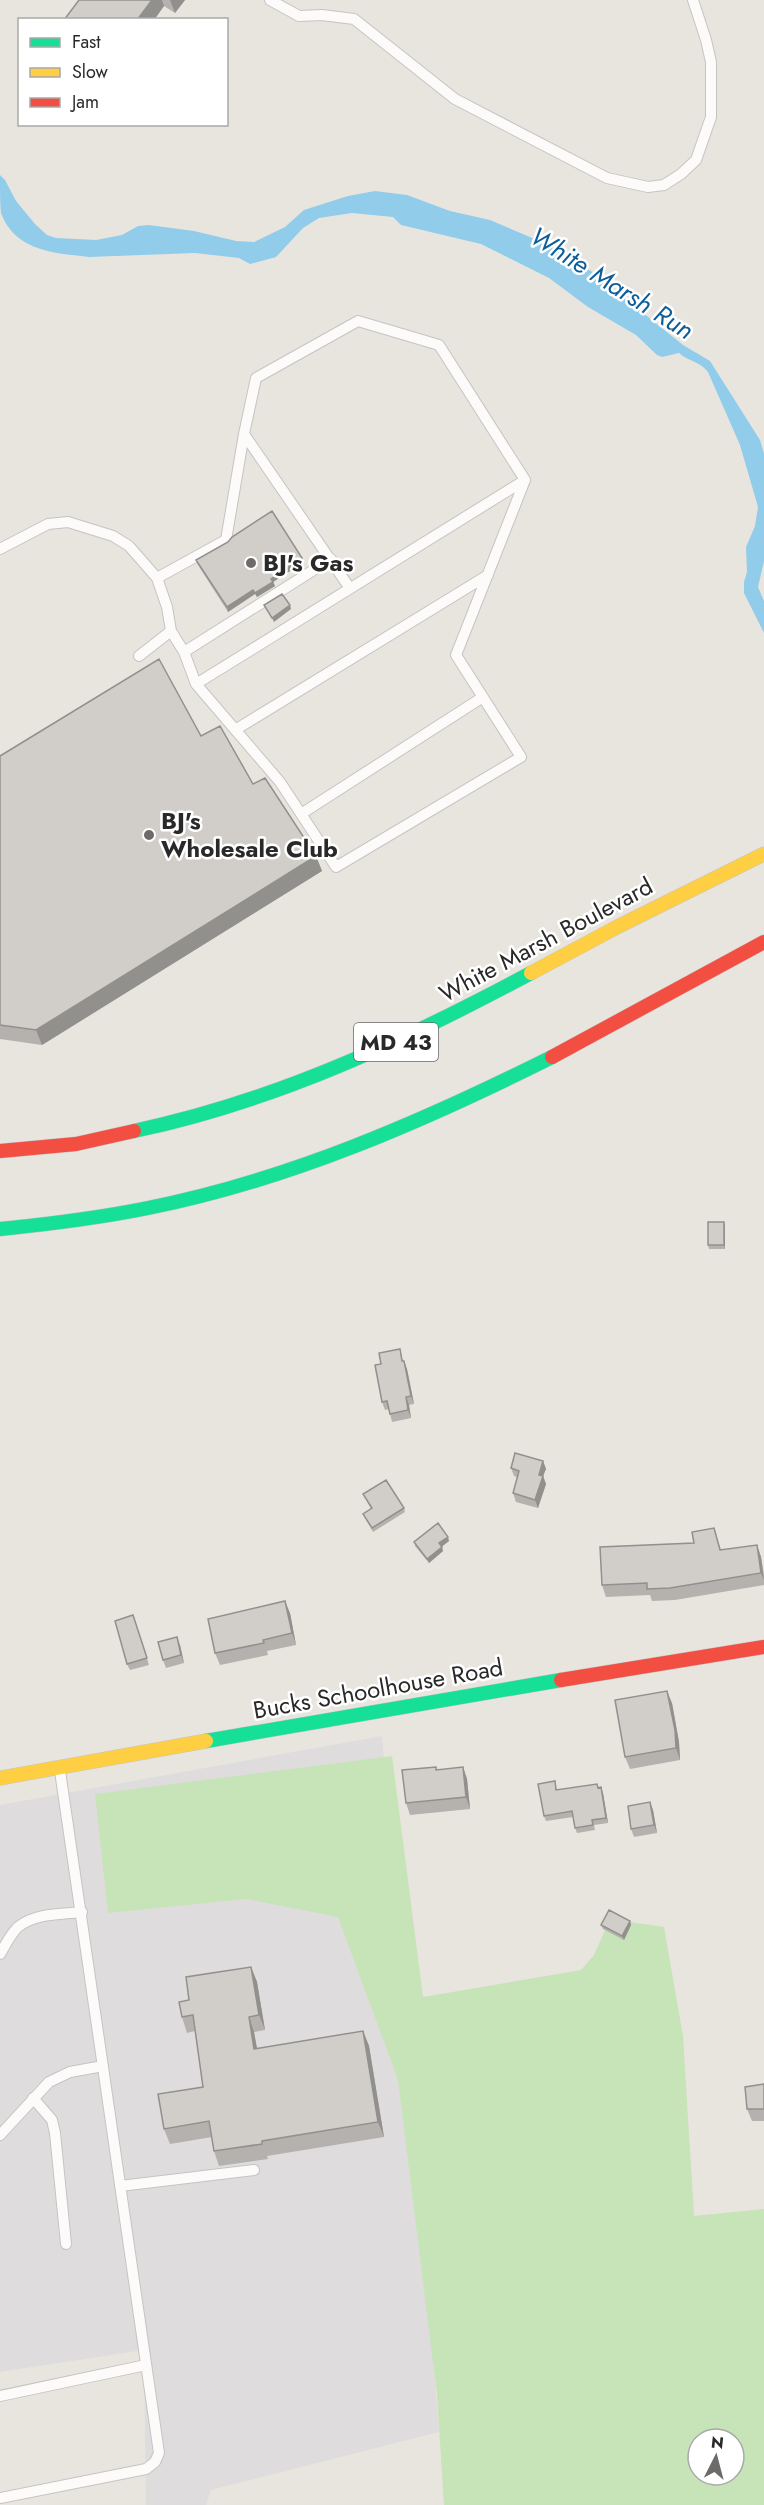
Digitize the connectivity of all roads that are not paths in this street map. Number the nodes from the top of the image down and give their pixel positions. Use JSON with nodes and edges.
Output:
{"nodes":[{"id":1,"x":270,"y":0,"type":"edge"},
{"id":2,"x":693,"y":0,"type":"edge"},
{"id":3,"x":244,"y":434,"type":"junction"},
{"id":4,"x":525,"y":480,"type":"junction"},
{"id":5,"x":0,"y":549,"type":"edge"},
{"id":6,"x":330,"y":559,"type":"junction"},
{"id":7,"x":488,"y":575,"type":"junction"},
{"id":8,"x":157,"y":578,"type":"junction"},
{"id":9,"x":349,"y":587,"type":"junction"},
{"id":10,"x":171,"y":631,"type":"junction"},
{"id":11,"x":184,"y":652,"type":"junction"},
{"id":12,"x":139,"y":656,"type":"dead end"},
{"id":13,"x":196,"y":684,"type":"junction"},
{"id":14,"x":483,"y":697,"type":"junction"},
{"id":15,"x":235,"y":730,"type":"junction"},
{"id":16,"x":301,"y":814,"type":"junction"},
{"id":17,"x":764,"y":854,"type":"edge"},
{"id":18,"x":764,"y":942,"type":"edge"},
{"id":19,"x":0,"y":1151,"type":"edge"},
{"id":20,"x":0,"y":1229,"type":"edge"},
{"id":21,"x":764,"y":1647,"type":"edge"},
{"id":22,"x":60,"y":1768,"type":"junction"},
{"id":23,"x":0,"y":1778,"type":"edge"},
{"id":24,"x":82,"y":1912,"type":"junction"},
{"id":25,"x":0,"y":1954,"type":"edge"},
{"id":26,"x":103,"y":2066,"type":"junction"},
{"id":27,"x":33,"y":2098,"type":"junction"},
{"id":28,"x":0,"y":2135,"type":"edge"},
{"id":29,"x":254,"y":2170,"type":"dead end"},
{"id":30,"x":120,"y":2186,"type":"junction"},
{"id":31,"x":66,"y":2244,"type":"dead end"},
{"id":32,"x":146,"y":2365,"type":"junction"},
{"id":33,"x":0,"y":2396,"type":"edge"},
{"id":34,"x":0,"y":2498,"type":"edge"}],
"edges":[{"from":1,"to":2,"type":"lane"},
{"from":3,"to":4,"type":"lane"},
{"from":3,"to":6,"type":"lane"},
{"from":3,"to":8,"type":"lane"},
{"from":4,"to":7,"type":"lane"},
{"from":4,"to":9,"type":"lane"},
{"from":5,"to":8,"type":"lane"},
{"from":6,"to":9,"type":"lane"},
{"from":6,"to":11,"type":"lane"},
{"from":7,"to":14,"type":"lane"},
{"from":7,"to":15,"type":"lane"},
{"from":8,"to":10,"type":"lane"},
{"from":9,"to":13,"type":"lane"},
{"from":10,"to":11,"type":"lane"},
{"from":10,"to":12,"type":"lane"},
{"from":11,"to":13,"type":"lane"},
{"from":13,"to":15,"type":"lane"},
{"from":14,"to":16,"type":"lane"},
{"from":14,"to":16,"type":"lane"},
{"from":15,"to":16,"type":"lane"},
{"from":17,"to":19,"type":"main road","name":"White Marsh Boulevard","number":"MD 43"},
{"from":18,"to":20,"type":"main road"},
{"from":21,"to":22,"type":"main road","name":"Bucks Schoolhouse Road"},
{"from":22,"to":23,"type":"main road","name":"Bucks Schoolhouse Road"},
{"from":22,"to":24,"type":"lane"},
{"from":24,"to":25,"type":"lane"},
{"from":24,"to":26,"type":"lane"},
{"from":26,"to":27,"type":"lane"},
{"from":26,"to":30,"type":"lane"},
{"from":27,"to":28,"type":"lane"},
{"from":27,"to":31,"type":"lane"},
{"from":29,"to":30,"type":"lane"},
{"from":30,"to":32,"type":"lane"},
{"from":32,"to":33,"type":"lane"},
{"from":32,"to":34,"type":"lane"}]}
